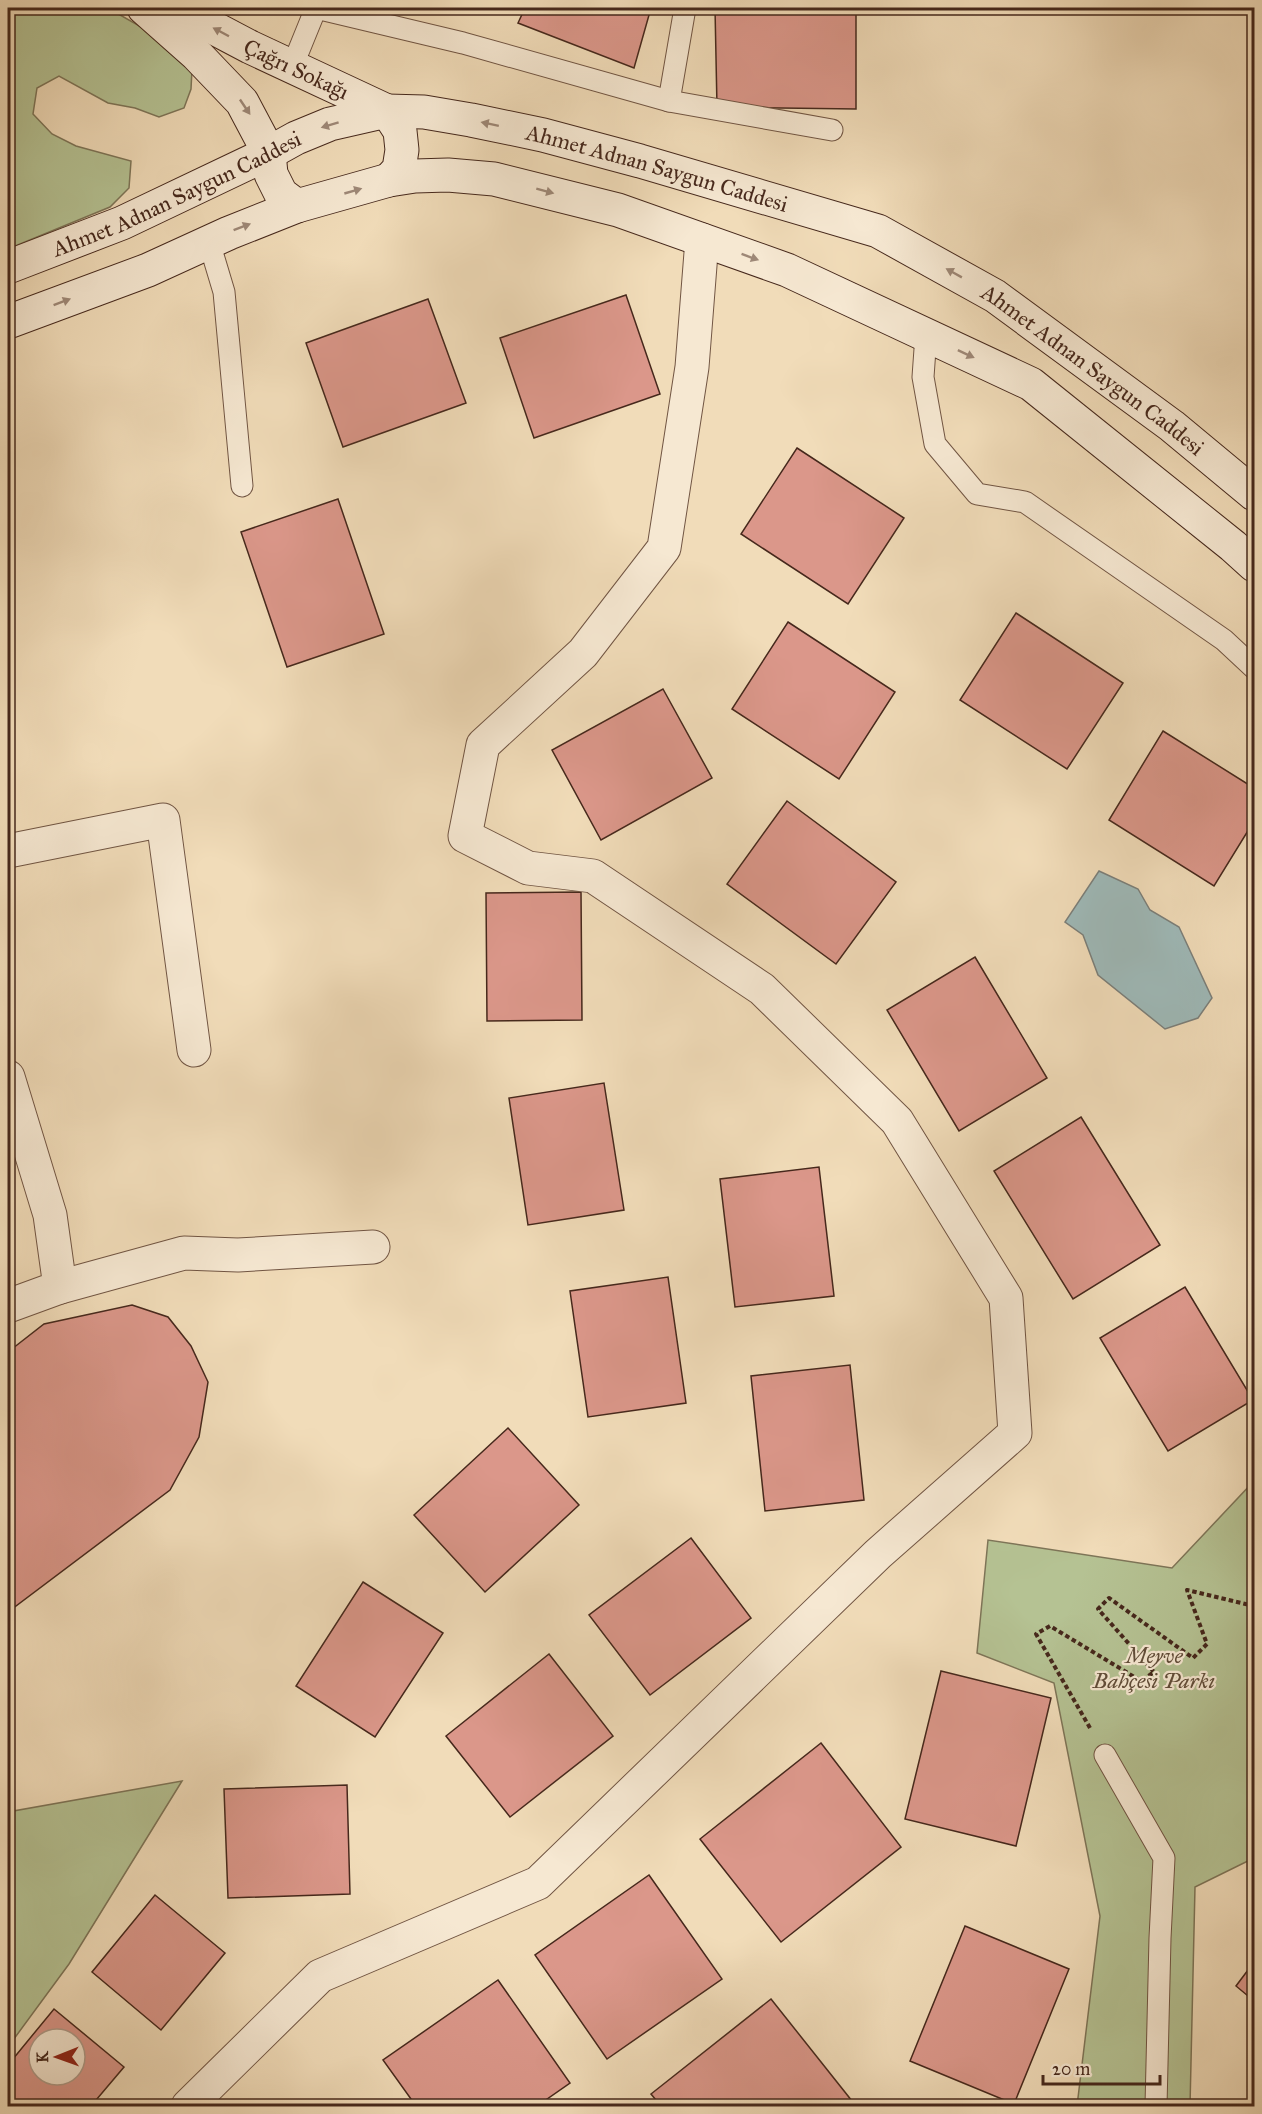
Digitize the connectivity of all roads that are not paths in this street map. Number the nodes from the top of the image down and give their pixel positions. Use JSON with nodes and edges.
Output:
{"nodes":[{"id":1,"x":144,"y":8,"type":"edge"},
{"id":2,"x":176,"y":8,"type":"edge"},
{"id":3,"x":316,"y":8,"type":"edge"},
{"id":4,"x":686,"y":8,"type":"edge"},
{"id":5,"x":292,"y":67,"type":"junction"},
{"id":6,"x":669,"y":101,"type":"junction"},
{"id":7,"x":387,"y":111,"type":"junction"},
{"id":8,"x":832,"y":130,"type":"dead end"},
{"id":9,"x":269,"y":153,"type":"junction"},
{"id":10,"x":389,"y":180,"type":"junction"},
{"id":11,"x":297,"y":206,"type":"junction"},
{"id":12,"x":702,"y":240,"type":"junction"},
{"id":13,"x":208,"y":242,"type":"junction"},
{"id":14,"x":8,"y":267,"type":"edge"},
{"id":15,"x":8,"y":322,"type":"edge"},
{"id":16,"x":926,"y":335,"type":"junction"},
{"id":17,"x":242,"y":486,"type":"dead end"},
{"id":18,"x":1254,"y":494,"type":"edge"},
{"id":19,"x":1254,"y":565,"type":"edge"},
{"id":20,"x":1254,"y":668,"type":"edge"},
{"id":21,"x":8,"y":851,"type":"edge"},
{"id":22,"x":194,"y":1050,"type":"dead end"},
{"id":23,"x":8,"y":1077,"type":"edge"},
{"id":24,"x":373,"y":1247,"type":"dead end"},
{"id":25,"x":60,"y":1287,"type":"junction"},
{"id":26,"x":8,"y":1306,"type":"edge"},
{"id":27,"x":1105,"y":1755,"type":"road end"},
{"id":28,"x":188,"y":2106,"type":"edge"},
{"id":29,"x":1156,"y":2106,"type":"edge"}],
"edges":[{"from":1,"to":9,"type":"street","name":"Çağrı Sokağı","one_way":true},
{"from":5,"to":2,"type":"street","name":"Çağrı Sokağı","one_way":true},
{"from":3,"to":5,"type":"lane"},
{"from":3,"to":6,"type":"lane"},
{"from":4,"to":6,"type":"lane"},
{"from":5,"to":7,"type":"street","name":"Çağrı Sokağı"},
{"from":6,"to":8,"type":"lane"},
{"from":7,"to":9,"type":"street","name":"Ahmet Adnan Saygun Caddesi","one_way":true},
{"from":7,"to":10,"type":"street"},
{"from":18,"to":7,"type":"street","name":"Ahmet Adnan Saygun Caddesi","one_way":true},
{"from":9,"to":11,"type":"street","name":"Çağrı Sokağı"},
{"from":9,"to":14,"type":"street","name":"Ahmet Adnan Saygun Caddesi"},
{"from":11,"to":10,"type":"street","one_way":true},
{"from":10,"to":12,"type":"street","one_way":true},
{"from":13,"to":11,"type":"street","one_way":true},
{"from":12,"to":16,"type":"street","one_way":true},
{"from":12,"to":28,"type":"street"},
{"from":15,"to":13,"type":"street","one_way":true},
{"from":13,"to":17,"type":"lane"},
{"from":16,"to":19,"type":"street","one_way":true},
{"from":16,"to":20,"type":"lane"},
{"from":21,"to":22,"type":"street"},
{"from":23,"to":25,"type":"street"},
{"from":24,"to":25,"type":"street"},
{"from":25,"to":26,"type":"street"},
{"from":27,"to":29,"type":"lane"}]}
